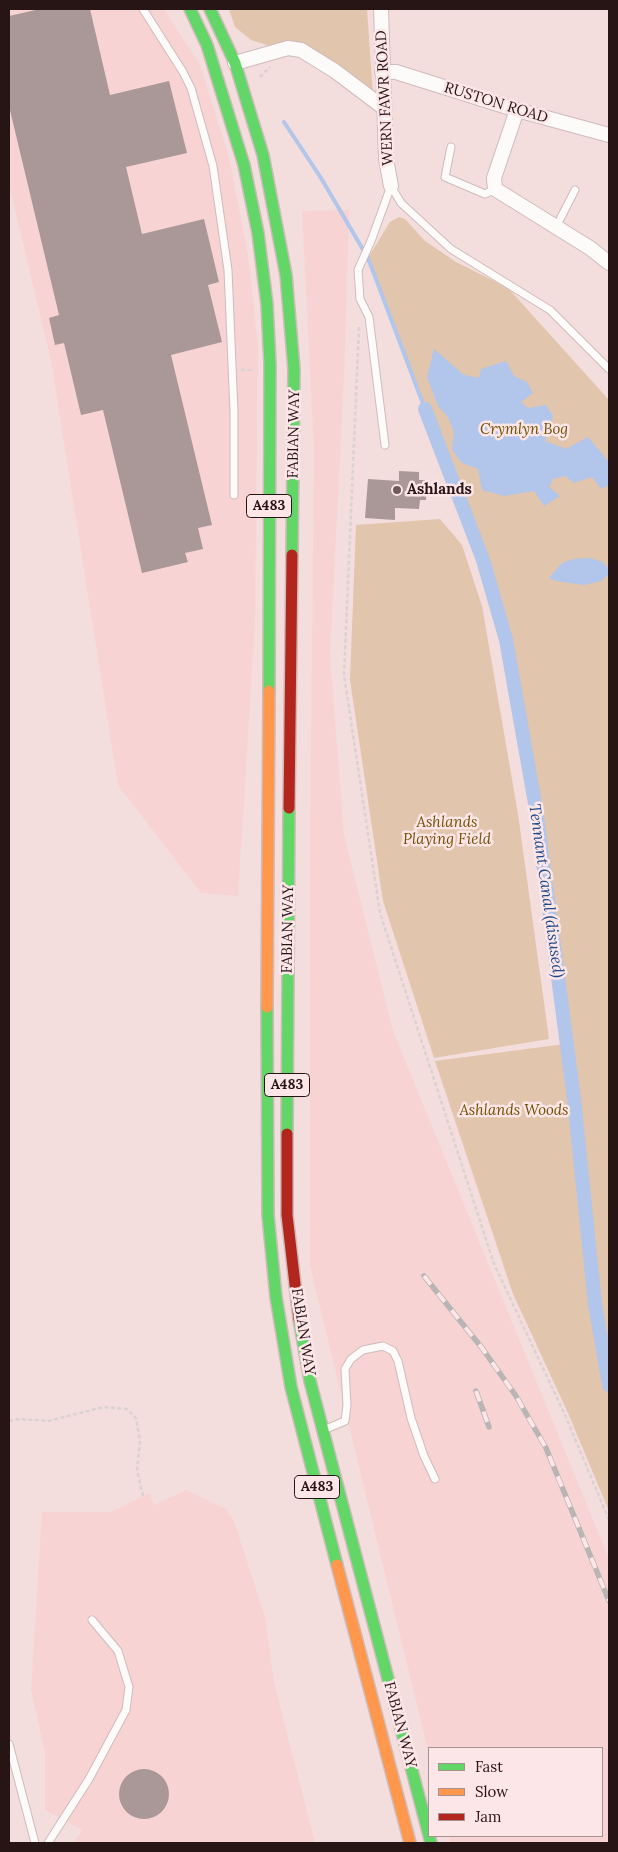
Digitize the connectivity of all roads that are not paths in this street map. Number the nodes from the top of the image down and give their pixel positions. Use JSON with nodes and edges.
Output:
{"nodes":[{"id":1,"x":142,"y":9,"type":"edge"},
{"id":2,"x":190,"y":9,"type":"edge"},
{"id":3,"x":210,"y":9,"type":"edge"},
{"id":4,"x":381,"y":9,"type":"edge"},
{"id":5,"x":235,"y":63,"type":"junction"},
{"id":6,"x":382,"y":72,"type":"junction"},
{"id":7,"x":384,"y":108,"type":"junction"},
{"id":8,"x":517,"y":110,"type":"junction"},
{"id":9,"x":609,"y":135,"type":"edge"},
{"id":10,"x":451,"y":148,"type":"dead end"},
{"id":11,"x":391,"y":186,"type":"junction"},
{"id":12,"x":495,"y":189,"type":"junction"},
{"id":13,"x":575,"y":190,"type":"dead end"},
{"id":14,"x":556,"y":227,"type":"junction"},
{"id":15,"x":609,"y":263,"type":"edge"},
{"id":16,"x":609,"y":369,"type":"edge"},
{"id":17,"x":385,"y":445,"type":"dead end"},
{"id":18,"x":234,"y":495,"type":"dead end"},
{"id":19,"x":323,"y":1430,"type":"junction"},
{"id":20,"x":435,"y":1480,"type":"dead end"},
{"id":21,"x":92,"y":1620,"type":"dead end"},
{"id":22,"x":9,"y":1744,"type":"edge"},
{"id":23,"x":428,"y":1832,"type":"edge"},
{"id":24,"x":35,"y":1843,"type":"edge"},
{"id":25,"x":48,"y":1843,"type":"edge"},
{"id":26,"x":410,"y":1843,"type":"edge"}],
"edges":[{"from":1,"to":18,"type":"lane"},
{"from":2,"to":26,"type":"highway","name":"FABIAN WAY","number":"A483"},
{"from":3,"to":5,"type":"highway","name":"FABIAN WAY","number":"A483"},
{"from":4,"to":6,"type":"street","name":"WERN FAWR ROAD"},
{"from":5,"to":7,"type":"street"},
{"from":5,"to":19,"type":"highway","name":"FABIAN WAY","number":"A483"},
{"from":6,"to":7,"type":"street","name":"WERN FAWR ROAD"},
{"from":6,"to":8,"type":"street","name":"RUSTON ROAD"},
{"from":7,"to":11,"type":"street","name":"WERN FAWR ROAD"},
{"from":8,"to":9,"type":"street","name":"RUSTON ROAD"},
{"from":8,"to":12,"type":"street"},
{"from":10,"to":12,"type":"lane"},
{"from":11,"to":16,"type":"lane"},
{"from":11,"to":17,"type":"lane"},
{"from":12,"to":14,"type":"street"},
{"from":13,"to":14,"type":"lane"},
{"from":14,"to":15,"type":"street"},
{"from":19,"to":20,"type":"lane"},
{"from":19,"to":23,"type":"highway","name":"FABIAN WAY","number":"A483"},
{"from":21,"to":25,"type":"lane"},
{"from":22,"to":24,"type":"lane"}]}
